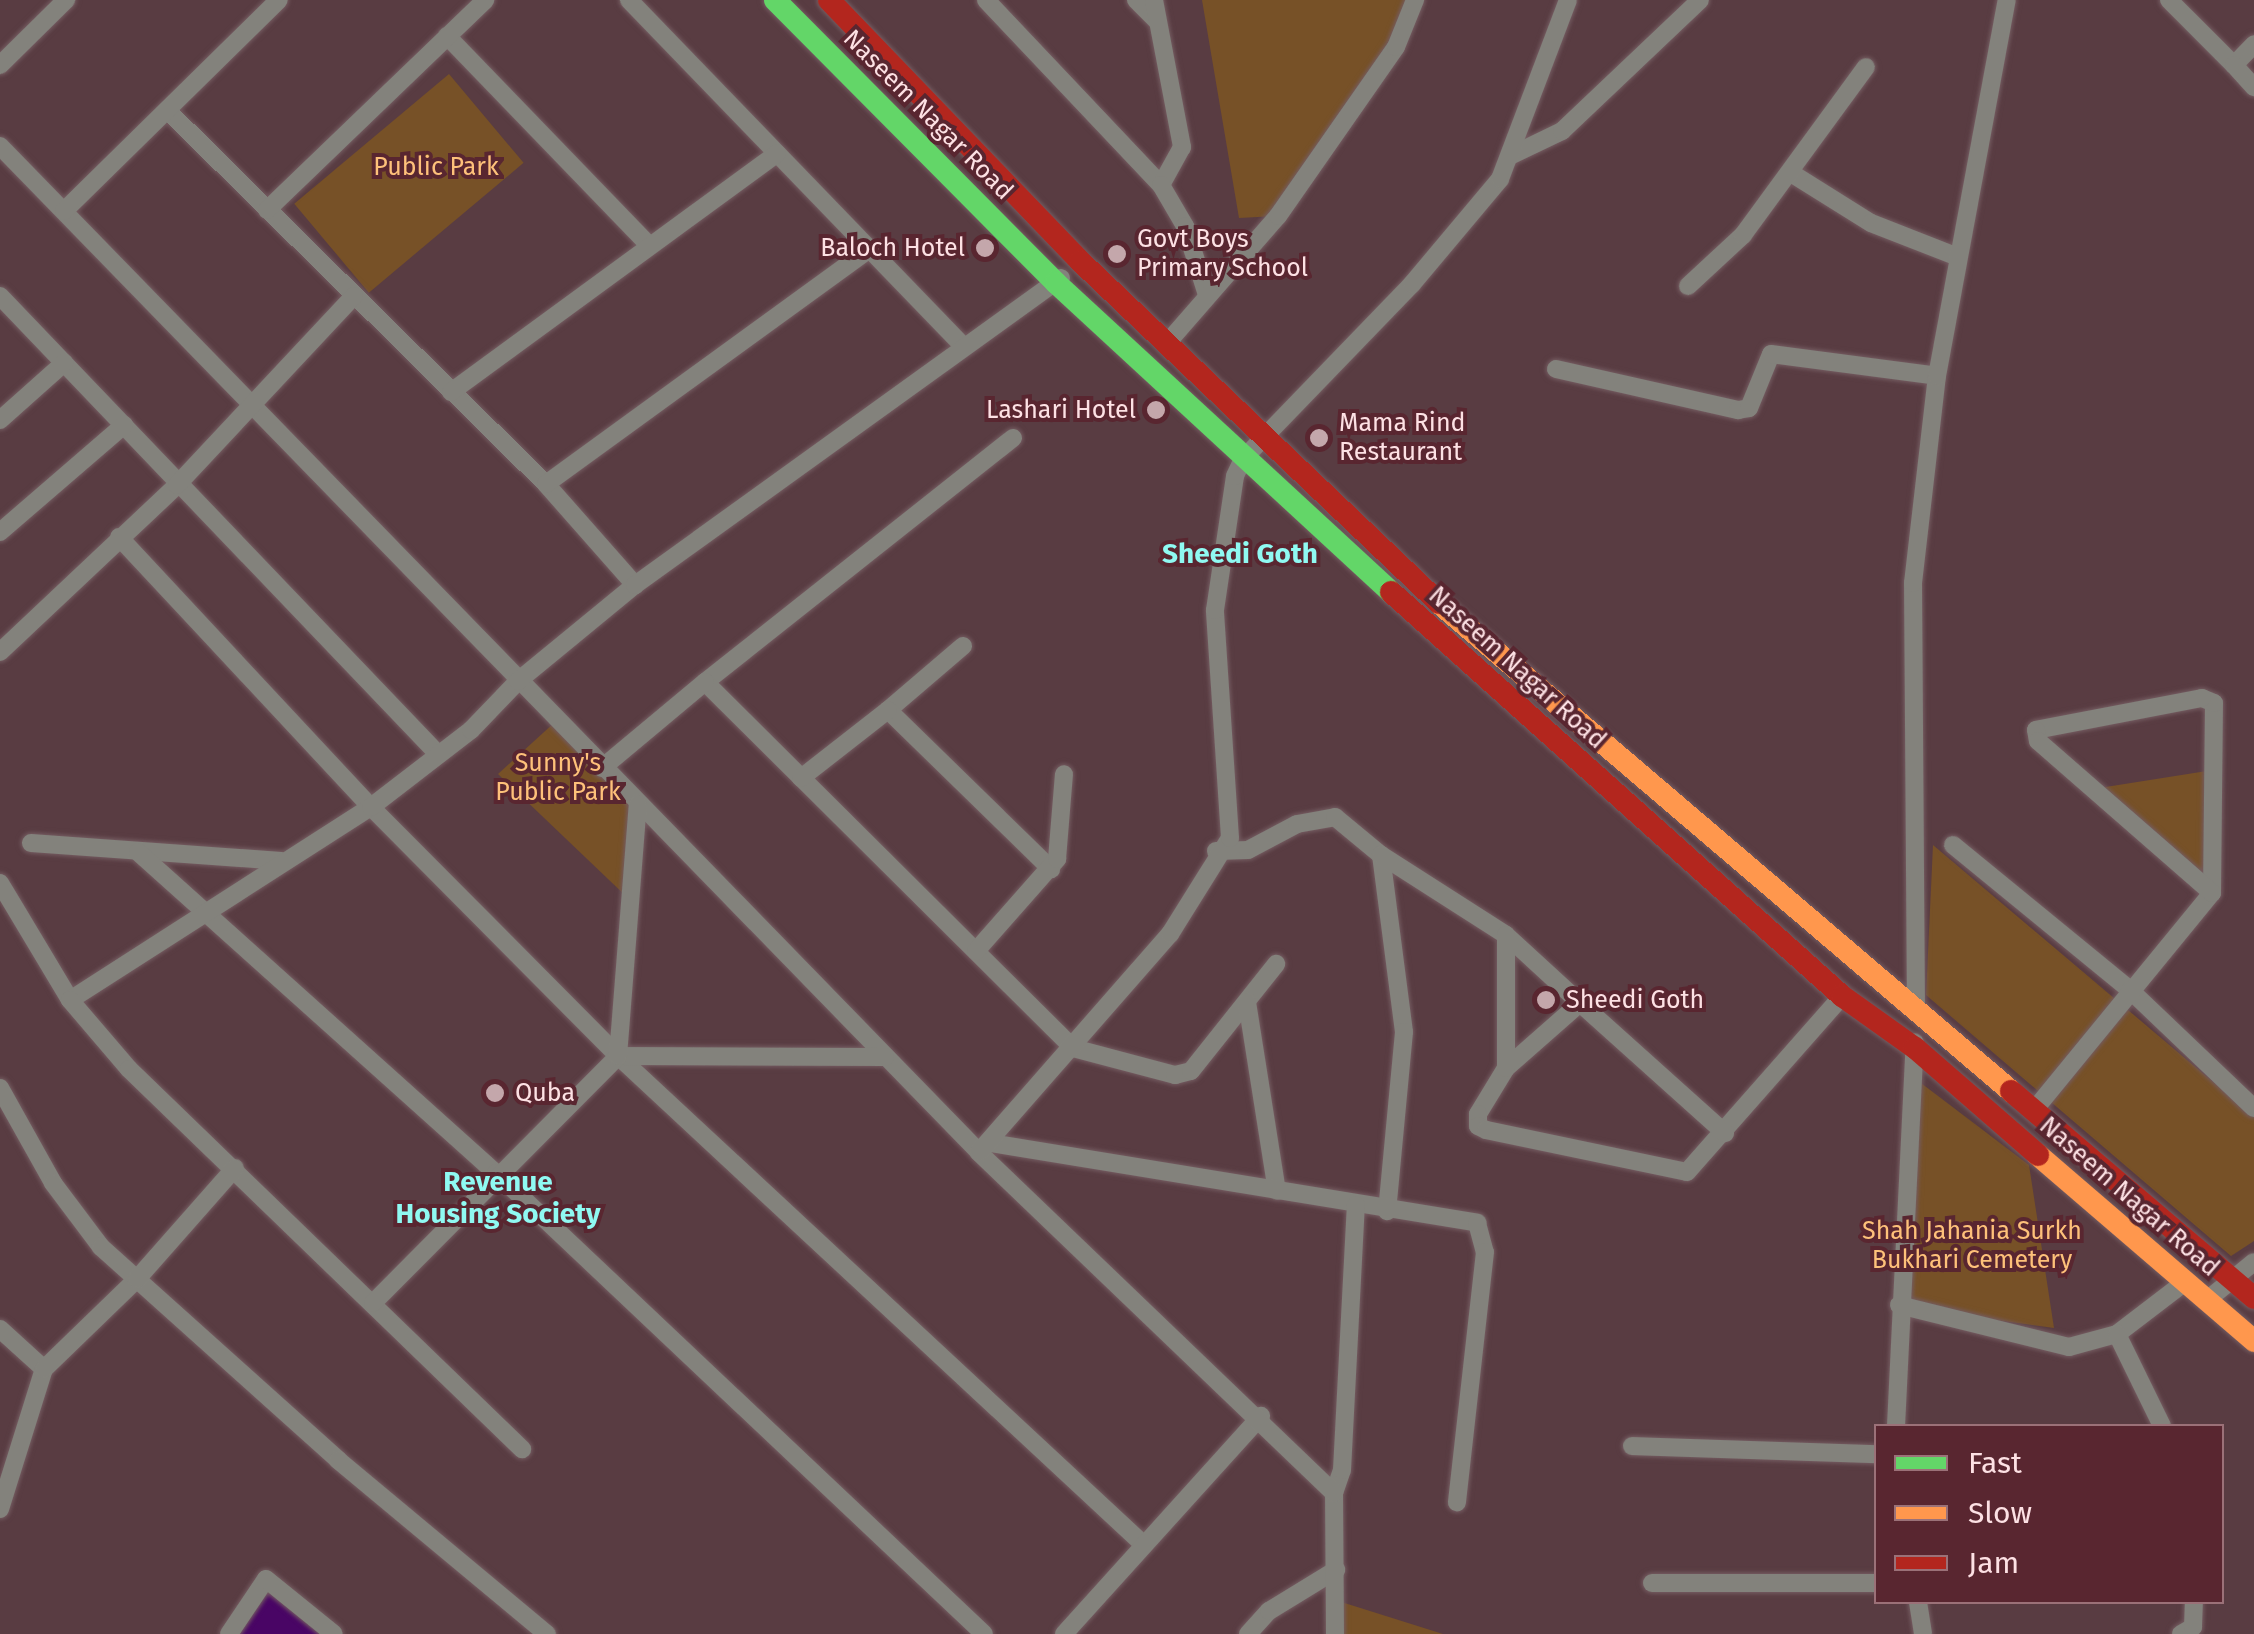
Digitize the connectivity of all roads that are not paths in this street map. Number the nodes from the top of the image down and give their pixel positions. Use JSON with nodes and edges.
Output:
{"nodes":[{"id":1,"x":66,"y":0,"type":"edge"},
{"id":2,"x":279,"y":0,"type":"edge"},
{"id":3,"x":485,"y":0,"type":"edge"},
{"id":4,"x":629,"y":0,"type":"edge"},
{"id":5,"x":775,"y":0,"type":"edge"},
{"id":6,"x":829,"y":0,"type":"edge"},
{"id":7,"x":986,"y":0,"type":"edge"},
{"id":8,"x":1136,"y":0,"type":"edge"},
{"id":9,"x":1154,"y":0,"type":"edge"},
{"id":10,"x":1415,"y":0,"type":"edge"},
{"id":11,"x":1568,"y":0,"type":"edge"},
{"id":12,"x":1700,"y":0,"type":"edge"},
{"id":13,"x":2008,"y":0,"type":"edge"},
{"id":14,"x":2169,"y":0,"type":"edge"},
{"id":15,"x":1157,"y":22,"type":"junction"},
{"id":16,"x":447,"y":36,"type":"junction"},
{"id":17,"x":2254,"y":44,"type":"edge"},
{"id":18,"x":2234,"y":64,"type":"junction"},
{"id":19,"x":0,"y":65,"type":"edge"},
{"id":20,"x":1866,"y":67,"type":"dead end"},
{"id":21,"x":2254,"y":88,"type":"edge"},
{"id":22,"x":167,"y":110,"type":"junction"},
{"id":23,"x":0,"y":146,"type":"edge"},
{"id":24,"x":776,"y":153,"type":"junction"},
{"id":25,"x":1510,"y":156,"type":"junction"},
{"id":26,"x":1791,"y":174,"type":"junction"},
{"id":27,"x":1161,"y":185,"type":"junction"},
{"id":28,"x":268,"y":210,"type":"junction"},
{"id":29,"x":64,"y":211,"type":"junction"},
{"id":30,"x":646,"y":242,"type":"junction"},
{"id":31,"x":870,"y":250,"type":"junction"},
{"id":32,"x":1958,"y":257,"type":"junction"},
{"id":33,"x":1080,"y":261,"type":"junction"},
{"id":34,"x":1056,"y":283,"type":"junction"},
{"id":35,"x":1688,"y":286,"type":"dead end"},
{"id":36,"x":354,"y":296,"type":"junction"},
{"id":37,"x":1206,"y":296,"type":"junction"},
{"id":38,"x":2,"y":300,"type":"edge"},
{"id":39,"x":1168,"y":342,"type":"junction"},
{"id":40,"x":962,"y":345,"type":"junction"},
{"id":41,"x":64,"y":363,"type":"junction"},
{"id":42,"x":1556,"y":368,"type":"dead end"},
{"id":43,"x":1937,"y":376,"type":"junction"},
{"id":44,"x":451,"y":392,"type":"junction"},
{"id":45,"x":252,"y":407,"type":"junction"},
{"id":46,"x":0,"y":420,"type":"edge"},
{"id":47,"x":124,"y":425,"type":"junction"},
{"id":48,"x":1267,"y":435,"type":"junction"},
{"id":49,"x":1013,"y":438,"type":"dead end"},
{"id":50,"x":1243,"y":460,"type":"junction"},
{"id":51,"x":546,"y":484,"type":"junction"},
{"id":52,"x":177,"y":485,"type":"junction"},
{"id":53,"x":0,"y":532,"type":"edge"},
{"id":54,"x":119,"y":536,"type":"junction"},
{"id":55,"x":635,"y":585,"type":"junction"},
{"id":56,"x":2,"y":646,"type":"edge"},
{"id":57,"x":963,"y":646,"type":"dead end"},
{"id":58,"x":518,"y":681,"type":"junction"},
{"id":59,"x":705,"y":682,"type":"junction"},
{"id":60,"x":888,"y":710,"type":"junction"},
{"id":61,"x":438,"y":754,"type":"junction"},
{"id":62,"x":602,"y":768,"type":"junction"},
{"id":63,"x":1064,"y":774,"type":"dead end"},
{"id":64,"x":802,"y":778,"type":"junction"},
{"id":65,"x":638,"y":804,"type":"junction"},
{"id":66,"x":372,"y":807,"type":"junction"},
{"id":67,"x":31,"y":842,"type":"dead end"},
{"id":68,"x":1953,"y":845,"type":"dead end"},
{"id":69,"x":1216,"y":851,"type":"junction"},
{"id":70,"x":138,"y":852,"type":"junction"},
{"id":71,"x":1381,"y":855,"type":"junction"},
{"id":72,"x":282,"y":860,"type":"junction"},
{"id":73,"x":1051,"y":869,"type":"junction"},
{"id":74,"x":0,"y":883,"type":"edge"},
{"id":75,"x":2212,"y":893,"type":"junction"},
{"id":76,"x":202,"y":910,"type":"junction"},
{"id":77,"x":1506,"y":934,"type":"junction"},
{"id":78,"x":976,"y":952,"type":"junction"},
{"id":79,"x":1276,"y":964,"type":"dead end"},
{"id":80,"x":2130,"y":990,"type":"junction"},
{"id":81,"x":1842,"y":996,"type":"junction"},
{"id":82,"x":70,"y":1000,"type":"junction"},
{"id":83,"x":1247,"y":1002,"type":"junction"},
{"id":84,"x":1580,"y":1003,"type":"junction"},
{"id":85,"x":1916,"y":1008,"type":"junction"},
{"id":86,"x":1073,"y":1048,"type":"junction"},
{"id":87,"x":1914,"y":1048,"type":"junction"},
{"id":88,"x":618,"y":1056,"type":"junction"},
{"id":89,"x":885,"y":1057,"type":"junction"},
{"id":90,"x":1506,"y":1068,"type":"junction"},
{"id":91,"x":0,"y":1088,"type":"edge"},
{"id":92,"x":2035,"y":1108,"type":"junction"},
{"id":93,"x":2254,"y":1108,"type":"edge"},
{"id":94,"x":1725,"y":1133,"type":"junction"},
{"id":95,"x":985,"y":1148,"type":"junction"},
{"id":96,"x":235,"y":1168,"type":"junction"},
{"id":97,"x":496,"y":1173,"type":"junction"},
{"id":98,"x":1277,"y":1191,"type":"junction"},
{"id":99,"x":1356,"y":1205,"type":"junction"},
{"id":100,"x":1387,"y":1211,"type":"junction"},
{"id":101,"x":2254,"y":1262,"type":"edge"},
{"id":102,"x":2232,"y":1278,"type":"junction"},
{"id":103,"x":136,"y":1279,"type":"junction"},
{"id":104,"x":2185,"y":1282,"type":"junction"},
{"id":105,"x":2254,"y":1298,"type":"edge"},
{"id":106,"x":2207,"y":1300,"type":"junction"},
{"id":107,"x":374,"y":1304,"type":"junction"},
{"id":108,"x":1900,"y":1305,"type":"junction"},
{"id":109,"x":0,"y":1329,"type":"edge"},
{"id":110,"x":2117,"y":1334,"type":"junction"},
{"id":111,"x":2254,"y":1341,"type":"edge"},
{"id":112,"x":44,"y":1369,"type":"junction"},
{"id":113,"x":1262,"y":1416,"type":"junction"},
{"id":114,"x":1896,"y":1424,"type":"edge"},
{"id":115,"x":2161,"y":1424,"type":"edge"},
{"id":116,"x":1632,"y":1446,"type":"dead end"},
{"id":117,"x":522,"y":1449,"type":"dead end"},
{"id":118,"x":1874,"y":1454,"type":"edge"},
{"id":119,"x":1334,"y":1493,"type":"junction"},
{"id":120,"x":1458,"y":1502,"type":"dead end"},
{"id":121,"x":0,"y":1509,"type":"edge"},
{"id":122,"x":1144,"y":1546,"type":"junction"},
{"id":123,"x":1336,"y":1570,"type":"junction"},
{"id":124,"x":1652,"y":1582,"type":"dead end"},
{"id":125,"x":1874,"y":1583,"type":"edge"},
{"id":126,"x":1918,"y":1604,"type":"edge"},
{"id":127,"x":2194,"y":1604,"type":"edge"},
{"id":128,"x":230,"y":1634,"type":"edge"},
{"id":129,"x":334,"y":1634,"type":"edge"},
{"id":130,"x":546,"y":1634,"type":"edge"},
{"id":131,"x":984,"y":1634,"type":"edge"},
{"id":132,"x":1064,"y":1634,"type":"edge"},
{"id":133,"x":1248,"y":1634,"type":"edge"},
{"id":134,"x":1335,"y":1634,"type":"edge"},
{"id":135,"x":1923,"y":1634,"type":"edge"},
{"id":136,"x":2182,"y":1634,"type":"edge"}],
"edges":[{"from":1,"to":19,"type":"street"},
{"from":2,"to":22,"type":"street"},
{"from":3,"to":16,"type":"street"},
{"from":4,"to":24,"type":"street"},
{"from":5,"to":34,"type":"main road","name":"Naseem Nagar Road"},
{"from":6,"to":33,"type":"main road","name":"Naseem Nagar Road"},
{"from":7,"to":27,"type":"street"},
{"from":8,"to":15,"type":"street"},
{"from":9,"to":15,"type":"street"},
{"from":10,"to":37,"type":"street"},
{"from":11,"to":25,"type":"street"},
{"from":12,"to":25,"type":"street"},
{"from":13,"to":32,"type":"street"},
{"from":14,"to":18,"type":"street"},
{"from":15,"to":27,"type":"street"},
{"from":16,"to":28,"type":"street"},
{"from":16,"to":30,"type":"street"},
{"from":17,"to":18,"type":"street"},
{"from":18,"to":21,"type":"street"},
{"from":20,"to":26,"type":"street"},
{"from":22,"to":28,"type":"street"},
{"from":22,"to":29,"type":"street"},
{"from":23,"to":29,"type":"street"},
{"from":24,"to":30,"type":"street"},
{"from":24,"to":31,"type":"street"},
{"from":25,"to":48,"type":"street"},
{"from":26,"to":32,"type":"street"},
{"from":26,"to":35,"type":"street"},
{"from":27,"to":37,"type":"street"},
{"from":28,"to":36,"type":"street"},
{"from":29,"to":45,"type":"street"},
{"from":30,"to":44,"type":"street"},
{"from":31,"to":40,"type":"street"},
{"from":31,"to":51,"type":"street"},
{"from":32,"to":43,"type":"street"},
{"from":33,"to":34,"type":"street"},
{"from":33,"to":39,"type":"main road","name":"Naseem Nagar Road"},
{"from":34,"to":40,"type":"street"},
{"from":34,"to":50,"type":"main road","name":"Naseem Nagar Road"},
{"from":36,"to":44,"type":"street"},
{"from":36,"to":45,"type":"street"},
{"from":37,"to":39,"type":"street"},
{"from":38,"to":41,"type":"street"},
{"from":39,"to":48,"type":"main road","name":"Naseem Nagar Road"},
{"from":40,"to":55,"type":"street"},
{"from":41,"to":46,"type":"street"},
{"from":41,"to":47,"type":"street"},
{"from":42,"to":43,"type":"street"},
{"from":43,"to":85,"type":"street"},
{"from":44,"to":51,"type":"street"},
{"from":45,"to":52,"type":"street"},
{"from":45,"to":58,"type":"street"},
{"from":47,"to":52,"type":"street"},
{"from":47,"to":53,"type":"street"},
{"from":48,"to":50,"type":"street"},
{"from":48,"to":85,"type":"main road","name":"Naseem Nagar Road"},
{"from":49,"to":59,"type":"street"},
{"from":50,"to":69,"type":"street"},
{"from":50,"to":81,"type":"main road","name":"Naseem Nagar Road"},
{"from":51,"to":55,"type":"street"},
{"from":52,"to":54,"type":"street"},
{"from":52,"to":61,"type":"street"},
{"from":54,"to":56,"type":"street"},
{"from":54,"to":66,"type":"street"},
{"from":55,"to":58,"type":"street"},
{"from":57,"to":60,"type":"street"},
{"from":58,"to":61,"type":"street"},
{"from":58,"to":62,"type":"street"},
{"from":59,"to":62,"type":"street"},
{"from":59,"to":64,"type":"street"},
{"from":60,"to":64,"type":"street"},
{"from":60,"to":73,"type":"street"},
{"from":61,"to":66,"type":"street"},
{"from":62,"to":65,"type":"street"},
{"from":63,"to":73,"type":"street"},
{"from":64,"to":78,"type":"street"},
{"from":65,"to":88,"type":"street"},
{"from":65,"to":89,"type":"street"},
{"from":66,"to":72,"type":"street"},
{"from":66,"to":88,"type":"street"},
{"from":67,"to":70,"type":"street"},
{"from":68,"to":80,"type":"street"},
{"from":69,"to":71,"type":"street"},
{"from":69,"to":86,"type":"street"},
{"from":70,"to":72,"type":"street"},
{"from":70,"to":76,"type":"street"},
{"from":71,"to":77,"type":"street"},
{"from":71,"to":100,"type":"street"},
{"from":72,"to":76,"type":"street"},
{"from":73,"to":78,"type":"street"},
{"from":74,"to":82,"type":"street"},
{"from":75,"to":75,"type":"street"},
{"from":75,"to":80,"type":"street"},
{"from":76,"to":82,"type":"street"},
{"from":76,"to":97,"type":"street"},
{"from":77,"to":84,"type":"street"},
{"from":77,"to":90,"type":"street"},
{"from":78,"to":86,"type":"street"},
{"from":79,"to":83,"type":"street"},
{"from":80,"to":92,"type":"street"},
{"from":80,"to":93,"type":"street"},
{"from":81,"to":87,"type":"main road","name":"Naseem Nagar Road"},
{"from":81,"to":94,"type":"street"},
{"from":82,"to":96,"type":"street"},
{"from":83,"to":86,"type":"street"},
{"from":83,"to":98,"type":"street"},
{"from":84,"to":90,"type":"street"},
{"from":84,"to":94,"type":"street"},
{"from":85,"to":87,"type":"street"},
{"from":85,"to":92,"type":"main road","name":"Naseem Nagar Road"},
{"from":86,"to":95,"type":"street"},
{"from":87,"to":104,"type":"main road","name":"Naseem Nagar Road"},
{"from":87,"to":108,"type":"street"},
{"from":88,"to":89,"type":"street"},
{"from":88,"to":97,"type":"street"},
{"from":88,"to":122,"type":"street"},
{"from":89,"to":95,"type":"street"},
{"from":90,"to":94,"type":"street"},
{"from":91,"to":103,"type":"street"},
{"from":92,"to":102,"type":"main road","name":"Naseem Nagar Road"},
{"from":95,"to":98,"type":"street"},
{"from":95,"to":113,"type":"street"},
{"from":96,"to":103,"type":"street"},
{"from":96,"to":107,"type":"street"},
{"from":97,"to":107,"type":"street"},
{"from":97,"to":131,"type":"street"},
{"from":98,"to":99,"type":"street"},
{"from":99,"to":100,"type":"street"},
{"from":99,"to":119,"type":"street"},
{"from":100,"to":120,"type":"street"},
{"from":101,"to":102,"type":"street"},
{"from":102,"to":105,"type":"main road","name":"Naseem Nagar Road"},
{"from":102,"to":106,"type":"street"},
{"from":103,"to":112,"type":"street"},
{"from":103,"to":130,"type":"street"},
{"from":104,"to":106,"type":"main road","name":"Naseem Nagar Road"},
{"from":104,"to":110,"type":"street"},
{"from":106,"to":111,"type":"main road","name":"Naseem Nagar Road"},
{"from":107,"to":117,"type":"street"},
{"from":108,"to":110,"type":"street"},
{"from":108,"to":114,"type":"street"},
{"from":109,"to":112,"type":"street"},
{"from":110,"to":115,"type":"street"},
{"from":112,"to":121,"type":"street"},
{"from":113,"to":119,"type":"street"},
{"from":113,"to":122,"type":"street"},
{"from":116,"to":118,"type":"street"},
{"from":119,"to":123,"type":"street"},
{"from":122,"to":132,"type":"street"},
{"from":123,"to":133,"type":"street"},
{"from":123,"to":134,"type":"street"},
{"from":124,"to":125,"type":"street"},
{"from":126,"to":135,"type":"street"},
{"from":127,"to":136,"type":"street"},
{"from":128,"to":129,"type":"street"}]}
